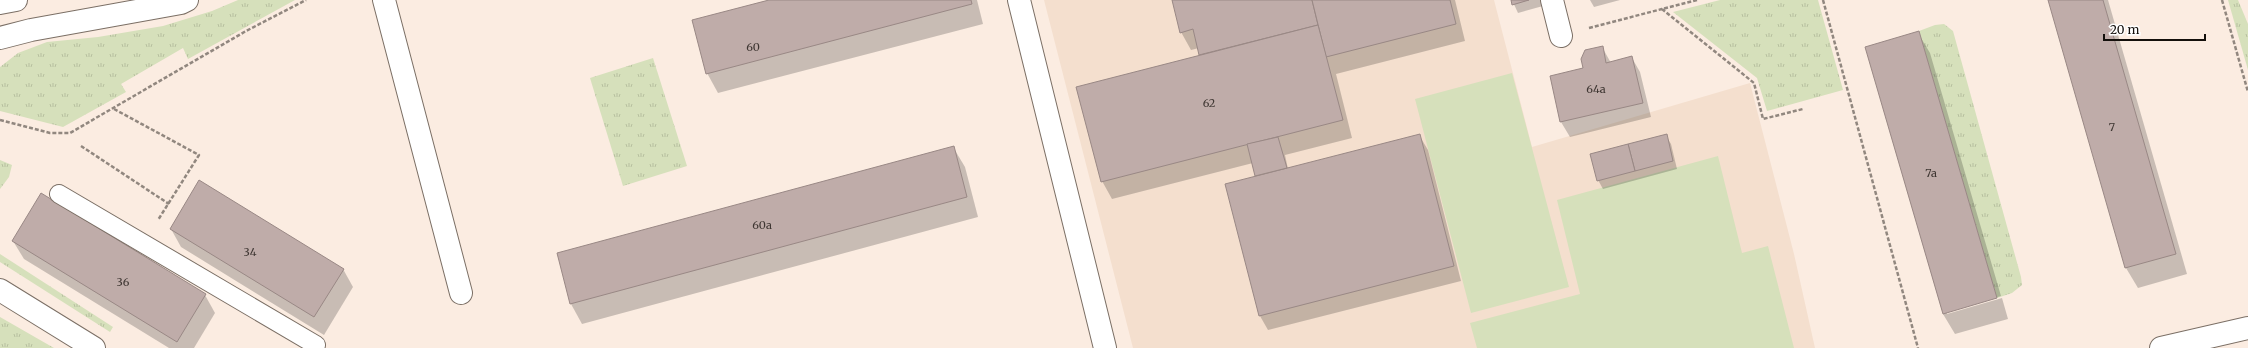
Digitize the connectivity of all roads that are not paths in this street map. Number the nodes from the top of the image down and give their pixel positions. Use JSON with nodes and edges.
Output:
{"nodes":[{"id":1,"x":16,"y":0,"type":"edge"},
{"id":2,"x":186,"y":0,"type":"edge"},
{"id":3,"x":384,"y":0,"type":"edge"},
{"id":4,"x":1019,"y":0,"type":"edge"},
{"id":5,"x":1552,"y":0,"type":"edge"},
{"id":6,"x":0,"y":3,"type":"edge"},
{"id":7,"x":1561,"y":36,"type":"road end"},
{"id":8,"x":0,"y":38,"type":"edge"},
{"id":9,"x":59,"y":194,"type":"dead end"},
{"id":10,"x":0,"y":290,"type":"edge"},
{"id":11,"x":461,"y":294,"type":"dead end"},
{"id":12,"x":2248,"y":328,"type":"edge"},
{"id":13,"x":316,"y":346,"type":"dead end"},
{"id":14,"x":94,"y":348,"type":"edge"},
{"id":15,"x":1105,"y":348,"type":"edge"},
{"id":16,"x":2160,"y":348,"type":"edge"}],
"edges":[{"from":1,"to":6,"type":"street"},
{"from":2,"to":8,"type":"street"},
{"from":3,"to":11,"type":"street"},
{"from":4,"to":15,"type":"street"},
{"from":5,"to":7,"type":"street"},
{"from":9,"to":13,"type":"lane"},
{"from":10,"to":14,"type":"street"},
{"from":12,"to":16,"type":"street"}]}
